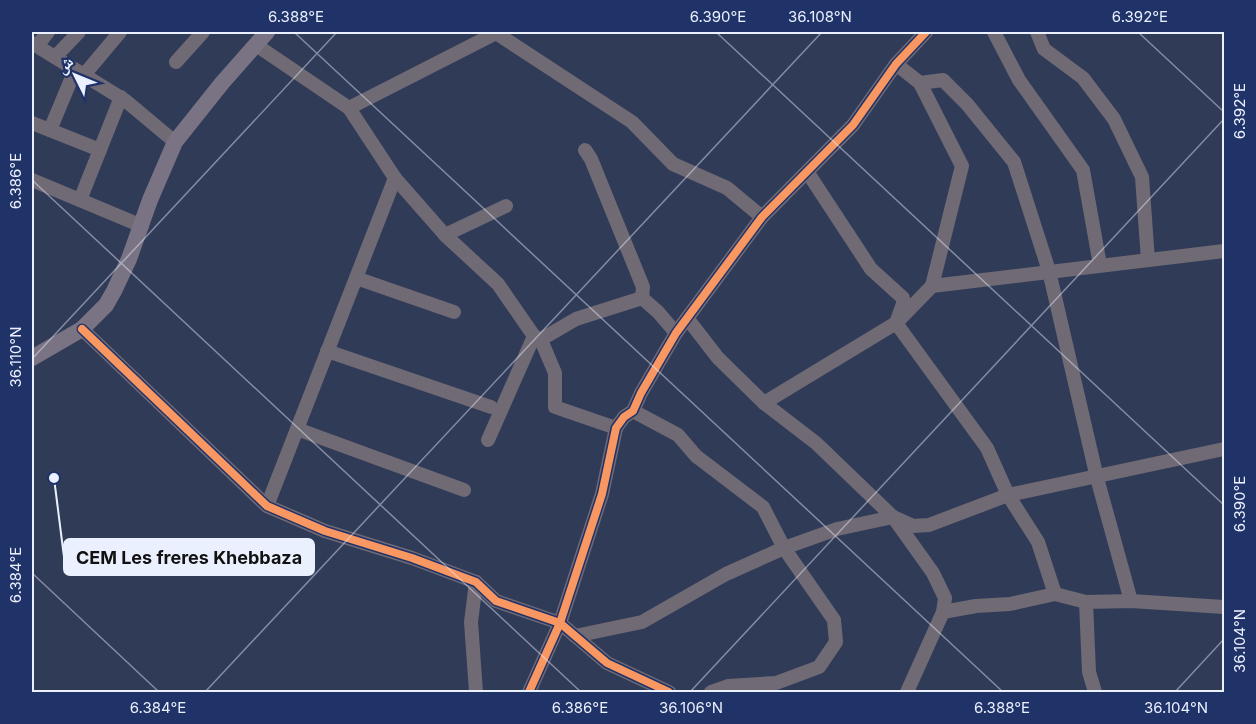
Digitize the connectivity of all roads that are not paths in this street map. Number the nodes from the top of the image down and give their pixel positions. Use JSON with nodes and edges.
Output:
{"nodes":[{"id":1,"x":48,"y":32,"type":"edge"},
{"id":2,"x":79,"y":32,"type":"edge"},
{"id":3,"x":120,"y":32,"type":"edge"},
{"id":4,"x":203,"y":32,"type":"edge"},
{"id":5,"x":496,"y":32,"type":"edge"},
{"id":6,"x":926,"y":32,"type":"edge"},
{"id":7,"x":994,"y":32,"type":"edge"},
{"id":8,"x":1037,"y":32,"type":"edge"},
{"id":9,"x":261,"y":36,"type":"edge"},
{"id":10,"x":34,"y":44,"type":"edge"},
{"id":11,"x":55,"y":57,"type":"junction"},
{"id":12,"x":176,"y":62,"type":"dead end"},
{"id":13,"x":896,"y":64,"type":"junction"},
{"id":14,"x":80,"y":72,"type":"junction"},
{"id":15,"x":920,"y":83,"type":"junction"},
{"id":16,"x":121,"y":97,"type":"junction"},
{"id":17,"x":349,"y":108,"type":"junction"},
{"id":18,"x":32,"y":123,"type":"edge"},
{"id":19,"x":50,"y":130,"type":"junction"},
{"id":20,"x":175,"y":142,"type":"junction"},
{"id":21,"x":100,"y":150,"type":"junction"},
{"id":22,"x":585,"y":150,"type":"dead end"},
{"id":23,"x":808,"y":173,"type":"junction"},
{"id":24,"x":395,"y":178,"type":"junction"},
{"id":25,"x":32,"y":180,"type":"edge"},
{"id":26,"x":80,"y":200,"type":"junction"},
{"id":27,"x":506,"y":206,"type":"dead end"},
{"id":28,"x":762,"y":217,"type":"junction"},
{"id":29,"x":142,"y":226,"type":"junction"},
{"id":30,"x":445,"y":235,"type":"junction"},
{"id":31,"x":1224,"y":251,"type":"edge"},
{"id":32,"x":1148,"y":260,"type":"junction"},
{"id":33,"x":1100,"y":265,"type":"junction"},
{"id":34,"x":1049,"y":271,"type":"junction"},
{"id":35,"x":356,"y":278,"type":"junction"},
{"id":36,"x":932,"y":286,"type":"junction"},
{"id":37,"x":642,"y":298,"type":"junction"},
{"id":38,"x":454,"y":312,"type":"dead end"},
{"id":39,"x":687,"y":318,"type":"junction"},
{"id":40,"x":896,"y":323,"type":"junction"},
{"id":41,"x":82,"y":329,"type":"junction"},
{"id":42,"x":676,"y":333,"type":"junction"},
{"id":43,"x":537,"y":338,"type":"junction"},
{"id":44,"x":327,"y":351,"type":"junction"},
{"id":45,"x":35,"y":353,"type":"edge"},
{"id":46,"x":764,"y":403,"type":"junction"},
{"id":47,"x":491,"y":407,"type":"dead end"},
{"id":48,"x":633,"y":411,"type":"junction"},
{"id":49,"x":616,"y":428,"type":"junction"},
{"id":50,"x":297,"y":429,"type":"junction"},
{"id":51,"x":488,"y":440,"type":"dead end"},
{"id":52,"x":1224,"y":449,"type":"edge"},
{"id":53,"x":1097,"y":478,"type":"junction"},
{"id":54,"x":464,"y":490,"type":"dead end"},
{"id":55,"x":1008,"y":495,"type":"junction"},
{"id":56,"x":267,"y":506,"type":"junction"},
{"id":57,"x":893,"y":517,"type":"junction"},
{"id":58,"x":784,"y":548,"type":"junction"},
{"id":59,"x":476,"y":582,"type":"junction"},
{"id":60,"x":1055,"y":594,"type":"junction"},
{"id":61,"x":1131,"y":601,"type":"junction"},
{"id":62,"x":1086,"y":603,"type":"junction"},
{"id":63,"x":1224,"y":607,"type":"edge"},
{"id":64,"x":943,"y":612,"type":"junction"},
{"id":65,"x":560,"y":623,"type":"junction"},
{"id":66,"x":575,"y":636,"type":"junction"},
{"id":67,"x":476,"y":693,"type":"edge"},
{"id":68,"x":529,"y":693,"type":"edge"},
{"id":69,"x":669,"y":693,"type":"edge"},
{"id":70,"x":711,"y":693,"type":"edge"},
{"id":71,"x":907,"y":693,"type":"edge"},
{"id":72,"x":1095,"y":693,"type":"edge"}],
"edges":[{"from":1,"to":10,"type":"street"},
{"from":2,"to":11,"type":"street"},
{"from":3,"to":14,"type":"street"},
{"from":4,"to":12,"type":"street"},
{"from":5,"to":17,"type":"street"},
{"from":5,"to":28,"type":"street"},
{"from":6,"to":13,"type":"street"},
{"from":7,"to":33,"type":"street"},
{"from":8,"to":32,"type":"street"},
{"from":9,"to":17,"type":"street"},
{"from":9,"to":20,"type":"main road"},
{"from":10,"to":11,"type":"street"},
{"from":11,"to":14,"type":"street"},
{"from":13,"to":15,"type":"street"},
{"from":13,"to":23,"type":"street"},
{"from":14,"to":16,"type":"street"},
{"from":14,"to":19,"type":"street"},
{"from":15,"to":34,"type":"street"},
{"from":15,"to":36,"type":"street"},
{"from":16,"to":20,"type":"street"},
{"from":16,"to":21,"type":"street"},
{"from":17,"to":24,"type":"street"},
{"from":18,"to":19,"type":"street"},
{"from":19,"to":21,"type":"street"},
{"from":20,"to":29,"type":"main road"},
{"from":21,"to":26,"type":"street"},
{"from":22,"to":37,"type":"street"},
{"from":23,"to":28,"type":"street"},
{"from":23,"to":40,"type":"street"},
{"from":24,"to":30,"type":"street"},
{"from":24,"to":35,"type":"street"},
{"from":25,"to":26,"type":"street"},
{"from":26,"to":29,"type":"street"},
{"from":27,"to":30,"type":"street"},
{"from":28,"to":39,"type":"street"},
{"from":29,"to":41,"type":"main road"},
{"from":30,"to":43,"type":"street"},
{"from":31,"to":32,"type":"street"},
{"from":32,"to":33,"type":"street"},
{"from":33,"to":34,"type":"street"},
{"from":34,"to":36,"type":"street"},
{"from":34,"to":53,"type":"street"},
{"from":35,"to":38,"type":"street"},
{"from":35,"to":44,"type":"street"},
{"from":36,"to":40,"type":"street"},
{"from":37,"to":42,"type":"street"},
{"from":37,"to":43,"type":"street"},
{"from":39,"to":42,"type":"street"},
{"from":39,"to":46,"type":"street"},
{"from":40,"to":46,"type":"street"},
{"from":40,"to":55,"type":"street"},
{"from":41,"to":45,"type":"main road"},
{"from":41,"to":56,"type":"street"},
{"from":42,"to":48,"type":"street"},
{"from":43,"to":49,"type":"street"},
{"from":43,"to":51,"type":"street"},
{"from":44,"to":47,"type":"street"},
{"from":44,"to":50,"type":"street"},
{"from":46,"to":57,"type":"street"},
{"from":48,"to":49,"type":"street"},
{"from":48,"to":58,"type":"street"},
{"from":49,"to":65,"type":"street"},
{"from":50,"to":54,"type":"street"},
{"from":50,"to":56,"type":"street"},
{"from":52,"to":53,"type":"street"},
{"from":53,"to":55,"type":"street"},
{"from":53,"to":61,"type":"street"},
{"from":55,"to":57,"type":"street"},
{"from":55,"to":60,"type":"street"},
{"from":56,"to":59,"type":"street"},
{"from":57,"to":58,"type":"street"},
{"from":57,"to":64,"type":"street"},
{"from":58,"to":66,"type":"street"},
{"from":58,"to":70,"type":"street"},
{"from":59,"to":65,"type":"street"},
{"from":59,"to":67,"type":"street"},
{"from":60,"to":62,"type":"street"},
{"from":60,"to":64,"type":"street"},
{"from":61,"to":62,"type":"street"},
{"from":61,"to":63,"type":"street"},
{"from":62,"to":72,"type":"street"},
{"from":64,"to":71,"type":"street"},
{"from":65,"to":66,"type":"street"},
{"from":65,"to":68,"type":"street"},
{"from":66,"to":69,"type":"street"}]}
